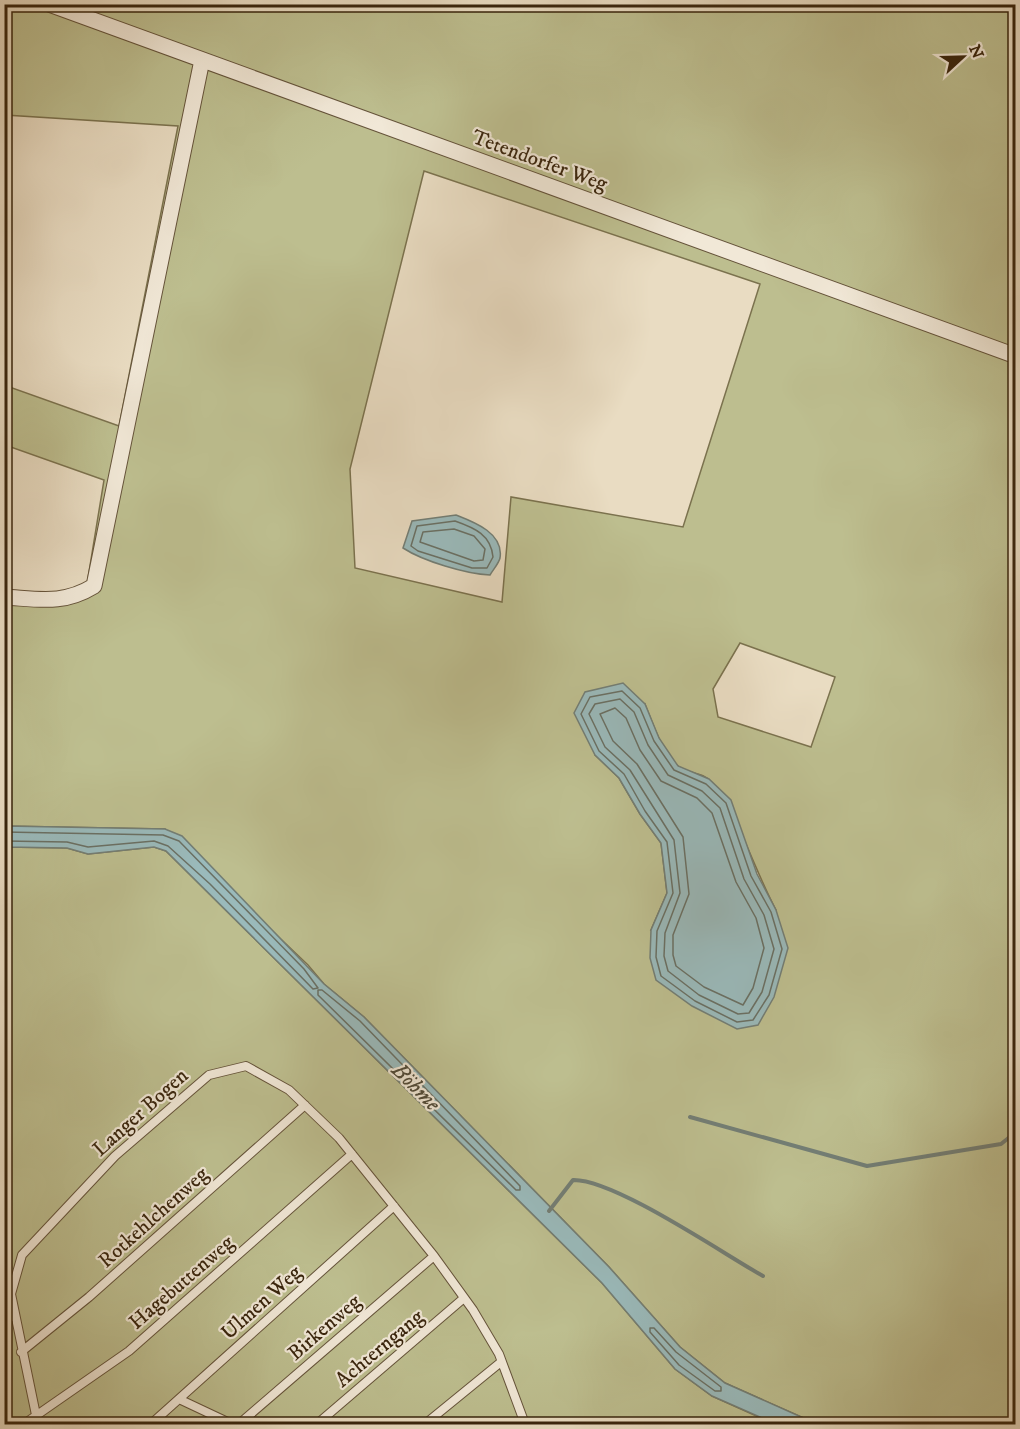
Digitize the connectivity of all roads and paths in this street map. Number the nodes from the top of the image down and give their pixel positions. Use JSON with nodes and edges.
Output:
{"nodes":[{"id":1,"x":49,"y":4,"type":"edge"},
{"id":2,"x":202,"y":60,"type":"junction"},
{"id":3,"x":1016,"y":356,"type":"edge"},
{"id":4,"x":4,"y":597,"type":"edge"},
{"id":5,"x":305,"y":1105,"type":"junction"},
{"id":6,"x":352,"y":1154,"type":"junction"},
{"id":7,"x":393,"y":1206,"type":"junction"},
{"id":8,"x":434,"y":1256,"type":"junction"},
{"id":9,"x":464,"y":1298,"type":"junction"},
{"id":10,"x":15,"y":1316,"type":"junction"},
{"id":11,"x":4,"y":1319,"type":"edge"},
{"id":12,"x":21,"y":1352,"type":"junction"},
{"id":13,"x":501,"y":1362,"type":"junction"},
{"id":14,"x":181,"y":1400,"type":"junction"},
{"id":15,"x":36,"y":1415,"type":"junction"},
{"id":16,"x":24,"y":1425,"type":"edge"},
{"id":17,"x":152,"y":1425,"type":"edge"},
{"id":18,"x":232,"y":1425,"type":"edge"},
{"id":19,"x":239,"y":1425,"type":"edge"},
{"id":20,"x":317,"y":1425,"type":"edge"},
{"id":21,"x":425,"y":1425,"type":"edge"},
{"id":22,"x":525,"y":1425,"type":"edge"}],
"edges":[{"from":1,"to":2,"type":"street","name":"Tetendorfer Weg"},
{"from":2,"to":3,"type":"street","name":"Tetendorfer Weg"},
{"from":2,"to":4,"type":"street"},
{"from":5,"to":6,"type":"lane","name":"Langer Bogen"},
{"from":5,"to":10,"type":"lane","name":"Langer Bogen"},
{"from":5,"to":12,"type":"lane","name":"Rotkehlchenweg"},
{"from":6,"to":7,"type":"lane","name":"Langer Bogen"},
{"from":6,"to":15,"type":"lane","name":"Hagebuttenweg"},
{"from":7,"to":8,"type":"lane","name":"Langer Bogen"},
{"from":7,"to":14,"type":"lane","name":"Ulmen Weg"},
{"from":8,"to":9,"type":"lane","name":"Langer Bogen"},
{"from":8,"to":19,"type":"lane","name":"Birkenweg"},
{"from":9,"to":13,"type":"lane","name":"Langer Bogen"},
{"from":9,"to":20,"type":"lane","name":"Achterngang"},
{"from":10,"to":11,"type":"lane"},
{"from":10,"to":12,"type":"lane","name":"Langer Bogen"},
{"from":12,"to":15,"type":"lane","name":"Langer Bogen"},
{"from":13,"to":21,"type":"lane"},
{"from":13,"to":22,"type":"lane","name":"Langer Bogen"},
{"from":14,"to":17,"type":"lane","name":"Ulmen Weg"},
{"from":14,"to":18,"type":"lane"},
{"from":15,"to":16,"type":"lane","name":"Hagebuttenweg"}]}
